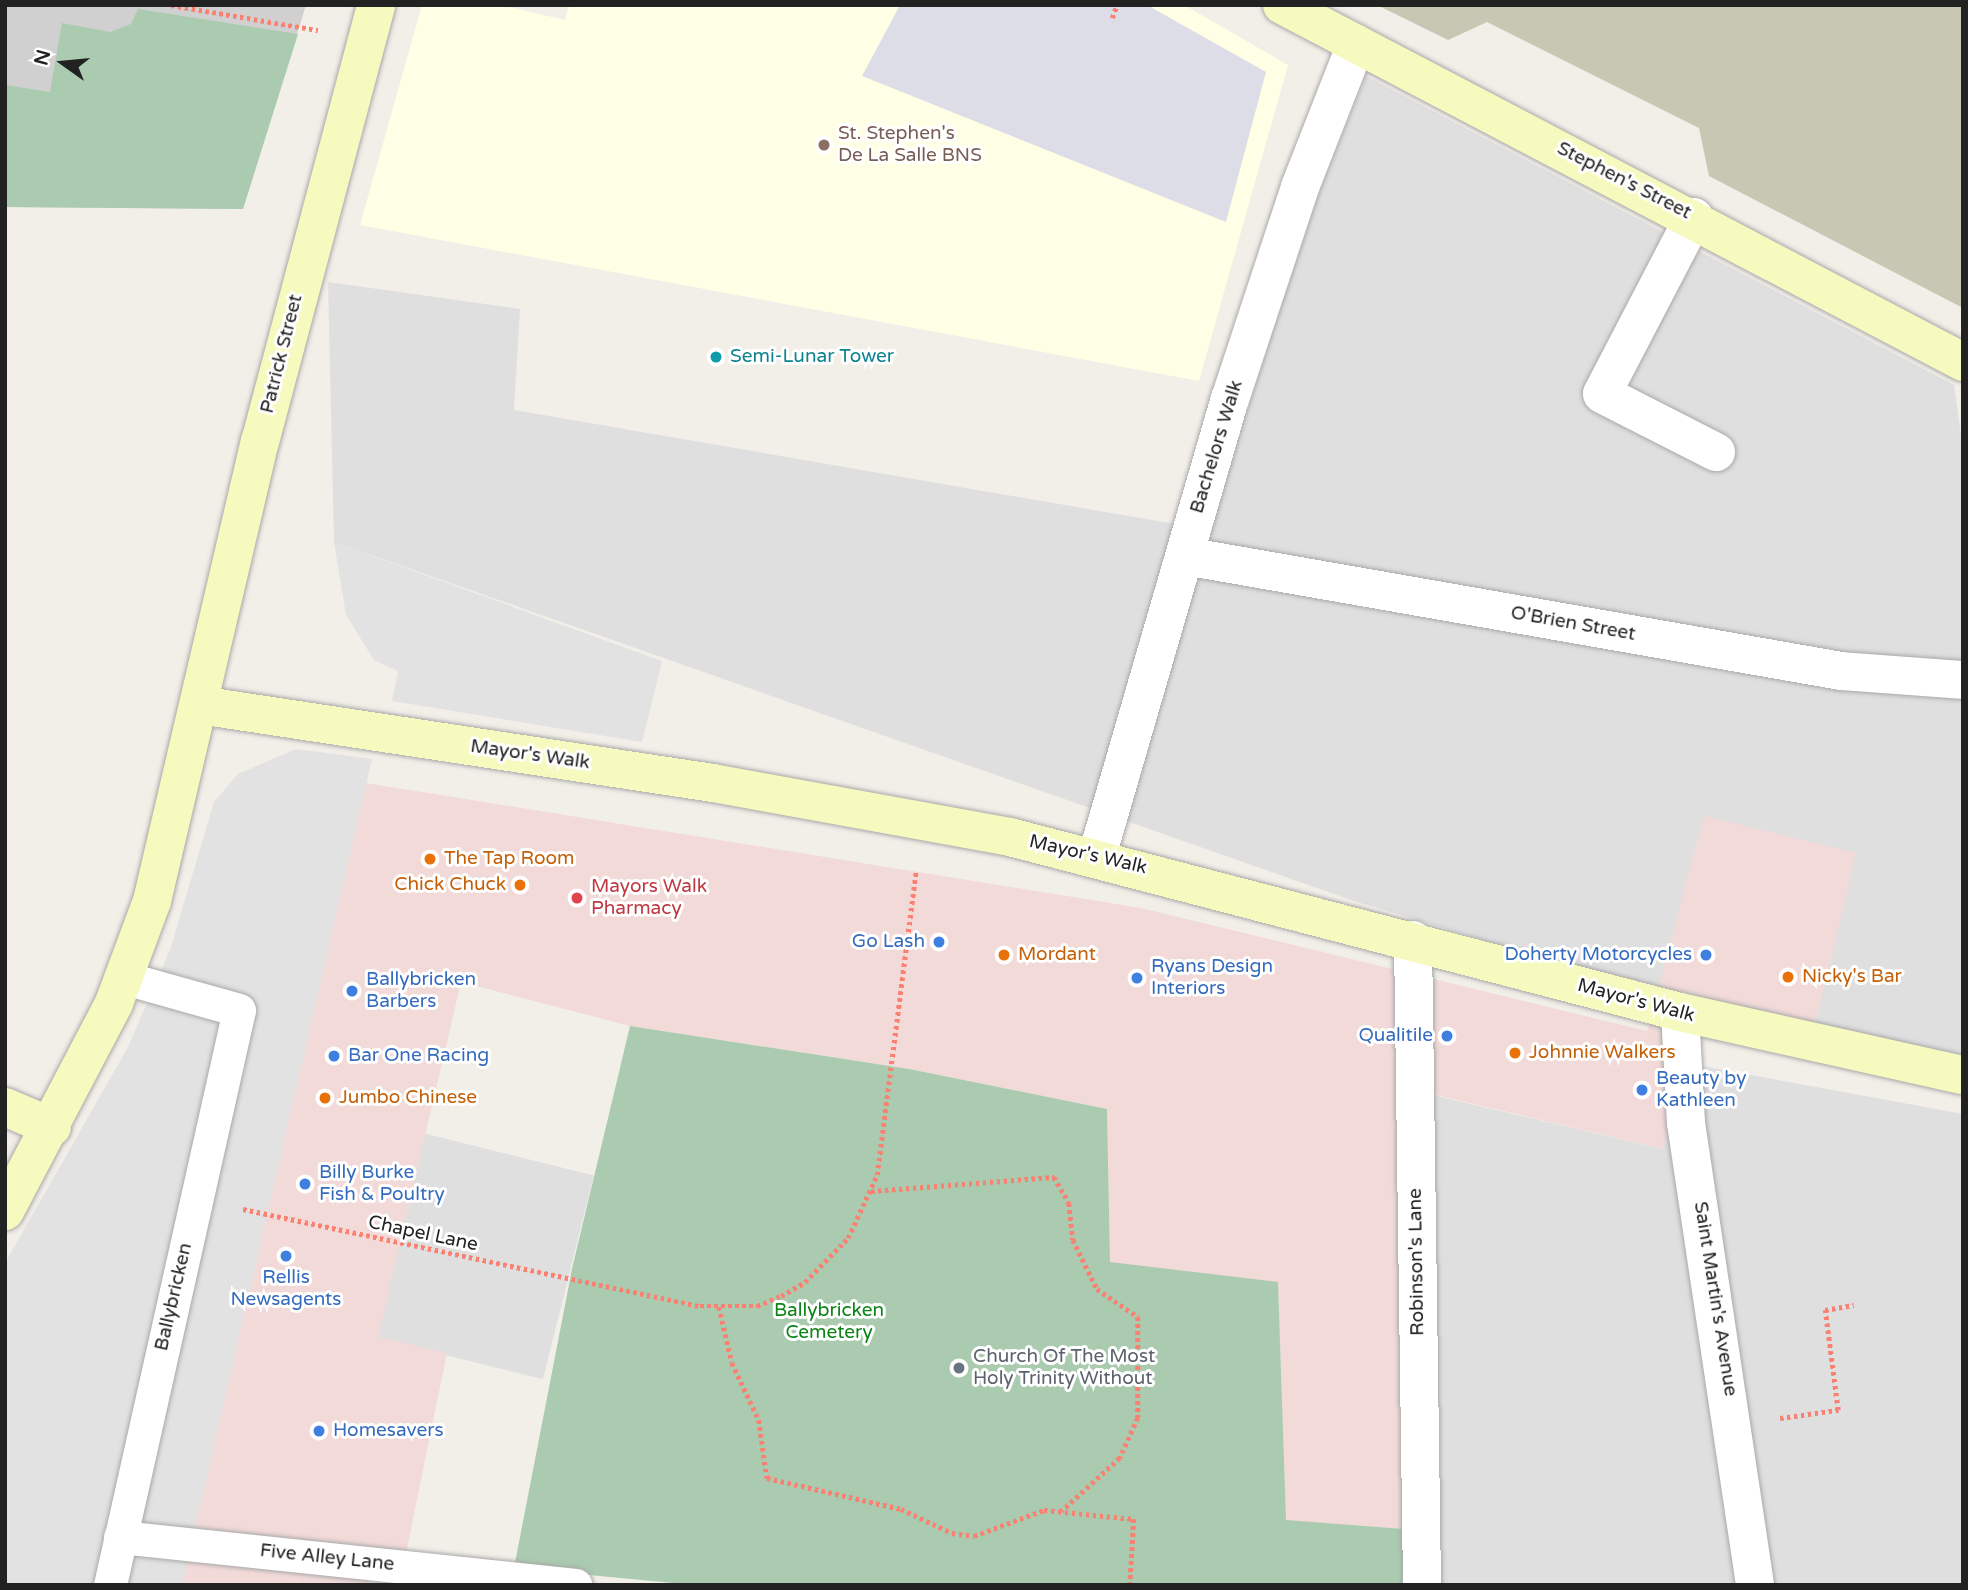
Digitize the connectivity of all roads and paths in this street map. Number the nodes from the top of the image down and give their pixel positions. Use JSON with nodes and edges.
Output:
{"nodes":[{"id":1,"x":171,"y":5,"type":"edge"},
{"id":2,"x":1117,"y":5,"type":"edge"},
{"id":3,"x":1282,"y":5,"type":"edge"},
{"id":4,"x":1111,"y":18,"type":"dead end"},
{"id":5,"x":371,"y":21,"type":"edge"},
{"id":6,"x":1356,"y":44,"type":"junction"},
{"id":7,"x":1694,"y":217,"type":"junction"},
{"id":8,"x":1963,"y":362,"type":"edge"},
{"id":9,"x":1716,"y":452,"type":"dead end"},
{"id":10,"x":1185,"y":556,"type":"junction"},
{"id":11,"x":1963,"y":680,"type":"edge"},
{"id":12,"x":199,"y":705,"type":"junction"},
{"id":13,"x":922,"y":821,"type":"junction"},
{"id":14,"x":1097,"y":856,"type":"junction"},
{"id":15,"x":1413,"y":940,"type":"junction"},
{"id":16,"x":125,"y":978,"type":"junction"},
{"id":17,"x":1680,"y":1012,"type":"junction"},
{"id":18,"x":1963,"y":1075,"type":"edge"},
{"id":19,"x":5,"y":1107,"type":"edge"},
{"id":20,"x":52,"y":1127,"type":"junction"},
{"id":21,"x":871,"y":1191,"type":"junction"},
{"id":22,"x":5,"y":1211,"type":"edge"},
{"id":23,"x":267,"y":1214,"type":"dead end"},
{"id":24,"x":1854,"y":1305,"type":"dead end"},
{"id":25,"x":719,"y":1307,"type":"junction"},
{"id":26,"x":1736,"y":1428,"type":"junction"},
{"id":27,"x":1062,"y":1512,"type":"junction"},
{"id":28,"x":120,"y":1537,"type":"junction"},
{"id":29,"x":110,"y":1585,"type":"edge"},
{"id":30,"x":575,"y":1585,"type":"edge"},
{"id":31,"x":1130,"y":1585,"type":"edge"},
{"id":32,"x":1422,"y":1585,"type":"edge"},
{"id":33,"x":1755,"y":1585,"type":"edge"}],
"edges":[{"from":1,"to":5,"type":"path"},
{"from":2,"to":4,"type":"path"},
{"from":3,"to":6,"type":"street","name":"Stephen's Street"},
{"from":5,"to":12,"type":"street","name":"Patrick Street"},
{"from":6,"to":7,"type":"street","name":"Stephen's Street"},
{"from":6,"to":10,"type":"street","name":"Bachelors Walk"},
{"from":7,"to":8,"type":"street","name":"Stephen's Street"},
{"from":7,"to":9,"type":"street"},
{"from":10,"to":11,"type":"street","name":"O'Brien Street"},
{"from":10,"to":14,"type":"street","name":"Bachelors Walk"},
{"from":12,"to":13,"type":"street","name":"Mayor's Walk"},
{"from":12,"to":16,"type":"street"},
{"from":13,"to":14,"type":"street","name":"Mayor's Walk"},
{"from":13,"to":21,"type":"path","name":"Chapel Lane"},
{"from":14,"to":15,"type":"street","name":"Mayor's Walk"},
{"from":15,"to":17,"type":"street","name":"Mayor's Walk"},
{"from":15,"to":32,"type":"street","name":"Robinson's Lane"},
{"from":16,"to":20,"type":"street"},
{"from":16,"to":28,"type":"lane","name":"Ballybricken"},
{"from":17,"to":18,"type":"street","name":"Mayor's Walk"},
{"from":17,"to":26,"type":"street","name":"Saint Martin's Avenue"},
{"from":19,"to":20,"type":"street"},
{"from":20,"to":22,"type":"street"},
{"from":21,"to":25,"type":"path","name":"Chapel Lane"},
{"from":21,"to":27,"type":"path"},
{"from":23,"to":25,"type":"path","name":"Chapel Lane"},
{"from":24,"to":26,"type":"path"},
{"from":25,"to":27,"type":"path"},
{"from":26,"to":33,"type":"street","name":"Saint Martin's Avenue"},
{"from":27,"to":31,"type":"path"},
{"from":28,"to":29,"type":"lane","name":"Ballybricken"},
{"from":28,"to":30,"type":"lane","name":"Five Alley Lane"}]}
